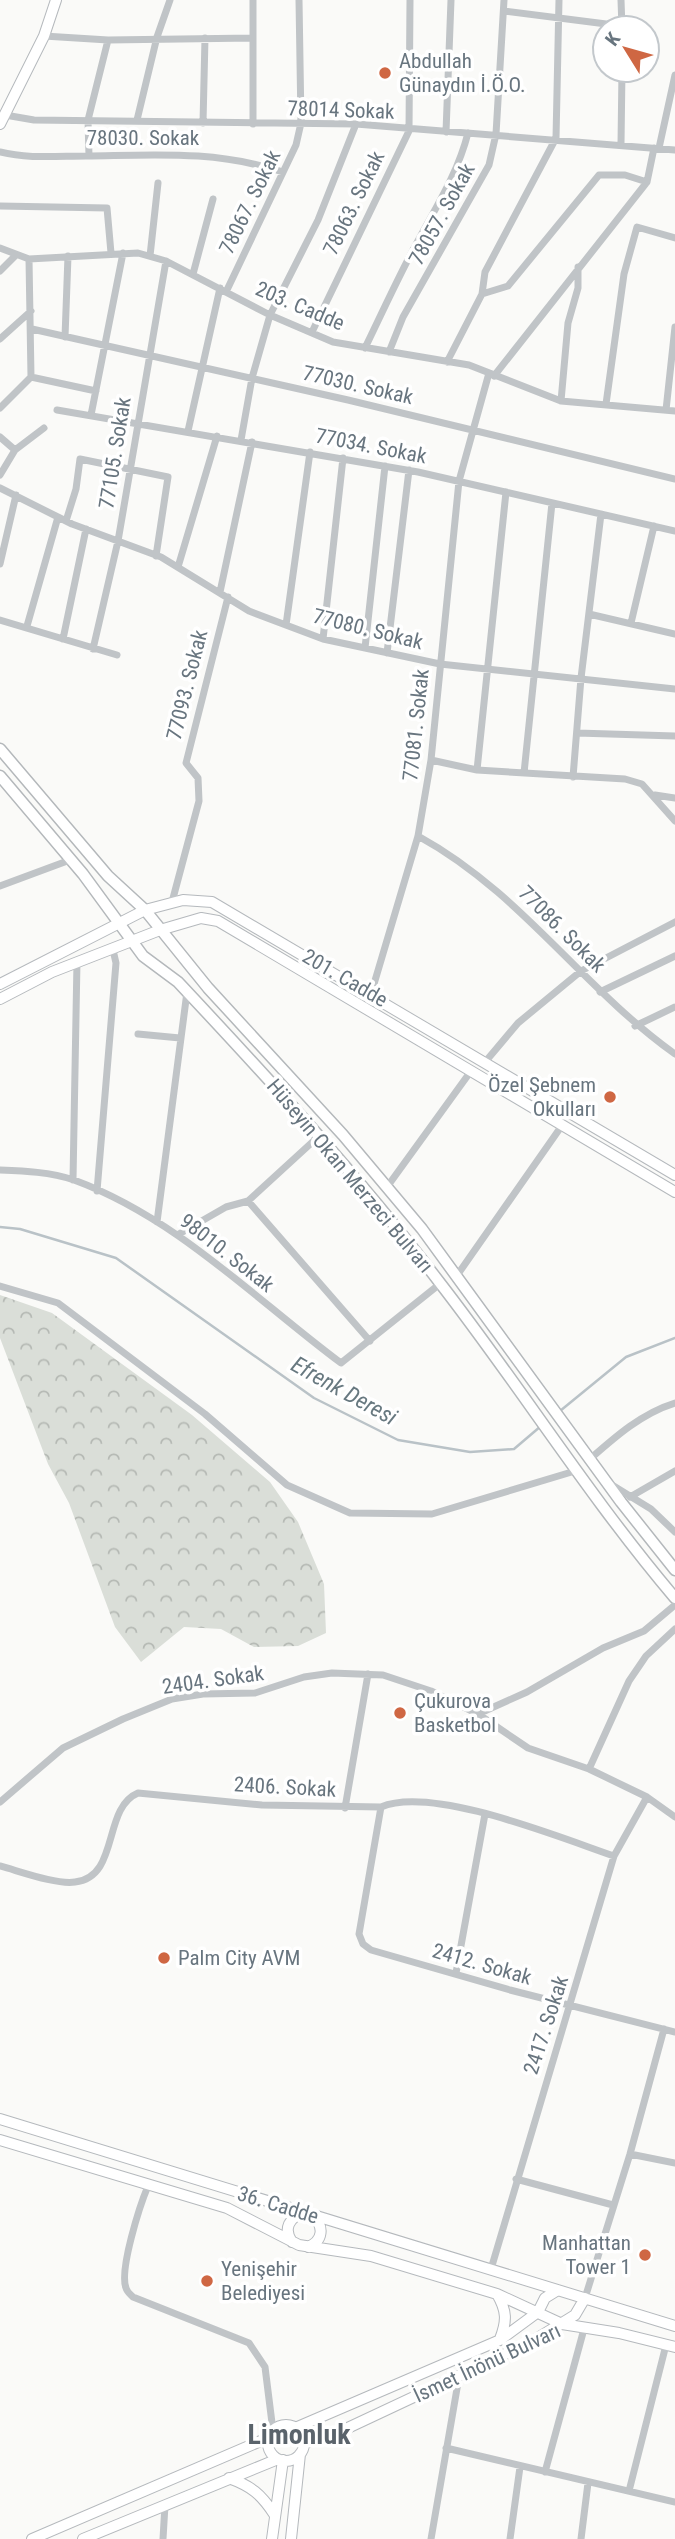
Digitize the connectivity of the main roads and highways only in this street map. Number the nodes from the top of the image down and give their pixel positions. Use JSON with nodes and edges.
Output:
{"nodes":[{"id":1,"x":56,"y":0,"type":"edge"},
{"id":2,"x":2,"y":119,"type":"edge"},
{"id":3,"x":0,"y":749,"type":"edge"},
{"id":4,"x":0,"y":776,"type":"edge"},
{"id":5,"x":145,"y":910,"type":"junction"},
{"id":6,"x":120,"y":923,"type":"junction"},
{"id":7,"x":160,"y":930,"type":"junction"},
{"id":8,"x":133,"y":942,"type":"junction"},
{"id":9,"x":0,"y":984,"type":"edge"},
{"id":10,"x":0,"y":999,"type":"edge"},
{"id":11,"x":675,"y":1175,"type":"edge"},
{"id":12,"x":675,"y":1192,"type":"edge"},
{"id":13,"x":675,"y":1570,"type":"edge"},
{"id":14,"x":675,"y":1598,"type":"edge"},
{"id":15,"x":0,"y":2119,"type":"edge"},
{"id":16,"x":0,"y":2140,"type":"edge"},
{"id":17,"x":307,"y":2214,"type":"junction"},
{"id":18,"x":292,"y":2242,"type":"junction"},
{"id":19,"x":307,"y":2247,"type":"junction"},
{"id":20,"x":558,"y":2290,"type":"junction"},
{"id":21,"x":497,"y":2294,"type":"junction"},
{"id":22,"x":585,"y":2298,"type":"junction"},
{"id":23,"x":538,"y":2312,"type":"junction"},
{"id":24,"x":562,"y":2324,"type":"junction"},
{"id":25,"x":675,"y":2326,"type":"edge"},
{"id":26,"x":500,"y":2340,"type":"junction"},
{"id":27,"x":671,"y":2346,"type":"edge"},
{"id":28,"x":295,"y":2428,"type":"junction"},
{"id":29,"x":271,"y":2434,"type":"junction"},
{"id":30,"x":304,"y":2443,"type":"junction"},
{"id":31,"x":300,"y":2454,"type":"junction"},
{"id":32,"x":281,"y":2460,"type":"junction"},
{"id":33,"x":229,"y":2477,"type":"junction"},
{"id":34,"x":274,"y":2514,"type":"junction"},
{"id":35,"x":32,"y":2539,"type":"edge"},
{"id":36,"x":83,"y":2539,"type":"edge"},
{"id":37,"x":272,"y":2539,"type":"edge"},
{"id":38,"x":291,"y":2539,"type":"edge"}],
"edges":[{"from":1,"to":2,"type":"main road"},
{"from":3,"to":5,"type":"main road","name":"Hüseyin Okan Merzeci Bulvarı"},
{"from":4,"to":6,"type":"main road","name":"Hüseyin Okan Merzeci Bulvarı"},
{"from":5,"to":6,"type":"main road","name":"201. Cadde"},
{"from":5,"to":7,"type":"main road","name":"Hüseyin Okan Merzeci Bulvarı"},
{"from":5,"to":11,"type":"main road","name":"201. Cadde"},
{"from":6,"to":8,"type":"main road","name":"Hüseyin Okan Merzeci Bulvarı"},
{"from":6,"to":9,"type":"main road","name":"201. Cadde"},
{"from":7,"to":8,"type":"main road","name":"201. Cadde"},
{"from":7,"to":12,"type":"main road","name":"201. Cadde"},
{"from":7,"to":13,"type":"main road","name":"Hüseyin Okan Merzeci Bulvarı"},
{"from":8,"to":10,"type":"main road","name":"201. Cadde"},
{"from":8,"to":14,"type":"main road","name":"Hüseyin Okan Merzeci Bulvarı"},
{"from":15,"to":17,"type":"main road","name":"36. Cadde"},
{"from":16,"to":18,"type":"main road"},
{"from":17,"to":18,"type":"main road"},
{"from":17,"to":19,"type":"main road"},
{"from":17,"to":20,"type":"main road","name":"36. Cadde"},
{"from":18,"to":19,"type":"main road"},
{"from":19,"to":21,"type":"main road"},
{"from":20,"to":22,"type":"main road","name":"İsmet İnönü Bulvarı"},
{"from":20,"to":23,"type":"main road","name":"İsmet İnönü Bulvarı"},
{"from":21,"to":23,"type":"main road"},
{"from":21,"to":26,"type":"main road"},
{"from":22,"to":24,"type":"main road"},
{"from":22,"to":25,"type":"main road","name":"İsmet İnönü Bulvarı"},
{"from":23,"to":24,"type":"main road"},
{"from":23,"to":26,"type":"main road","name":"İsmet İnönü Bulvarı"},
{"from":24,"to":27,"type":"main road","name":"İsmet İnönü Bulvarı"},
{"from":24,"to":30,"type":"main road","name":"İsmet İnönü Bulvarı"},
{"from":26,"to":28,"type":"main road","name":"İsmet İnönü Bulvarı"},
{"from":28,"to":29,"type":"main road"},
{"from":28,"to":30,"type":"main road"},
{"from":29,"to":32,"type":"main road"},
{"from":29,"to":35,"type":"main road"},
{"from":30,"to":31,"type":"main road"},
{"from":31,"to":32,"type":"main road"},
{"from":31,"to":38,"type":"main road"},
{"from":32,"to":33,"type":"main road"},
{"from":32,"to":34,"type":"main road"},
{"from":33,"to":34,"type":"main road"},
{"from":33,"to":36,"type":"main road"},
{"from":34,"to":37,"type":"main road"}]}
